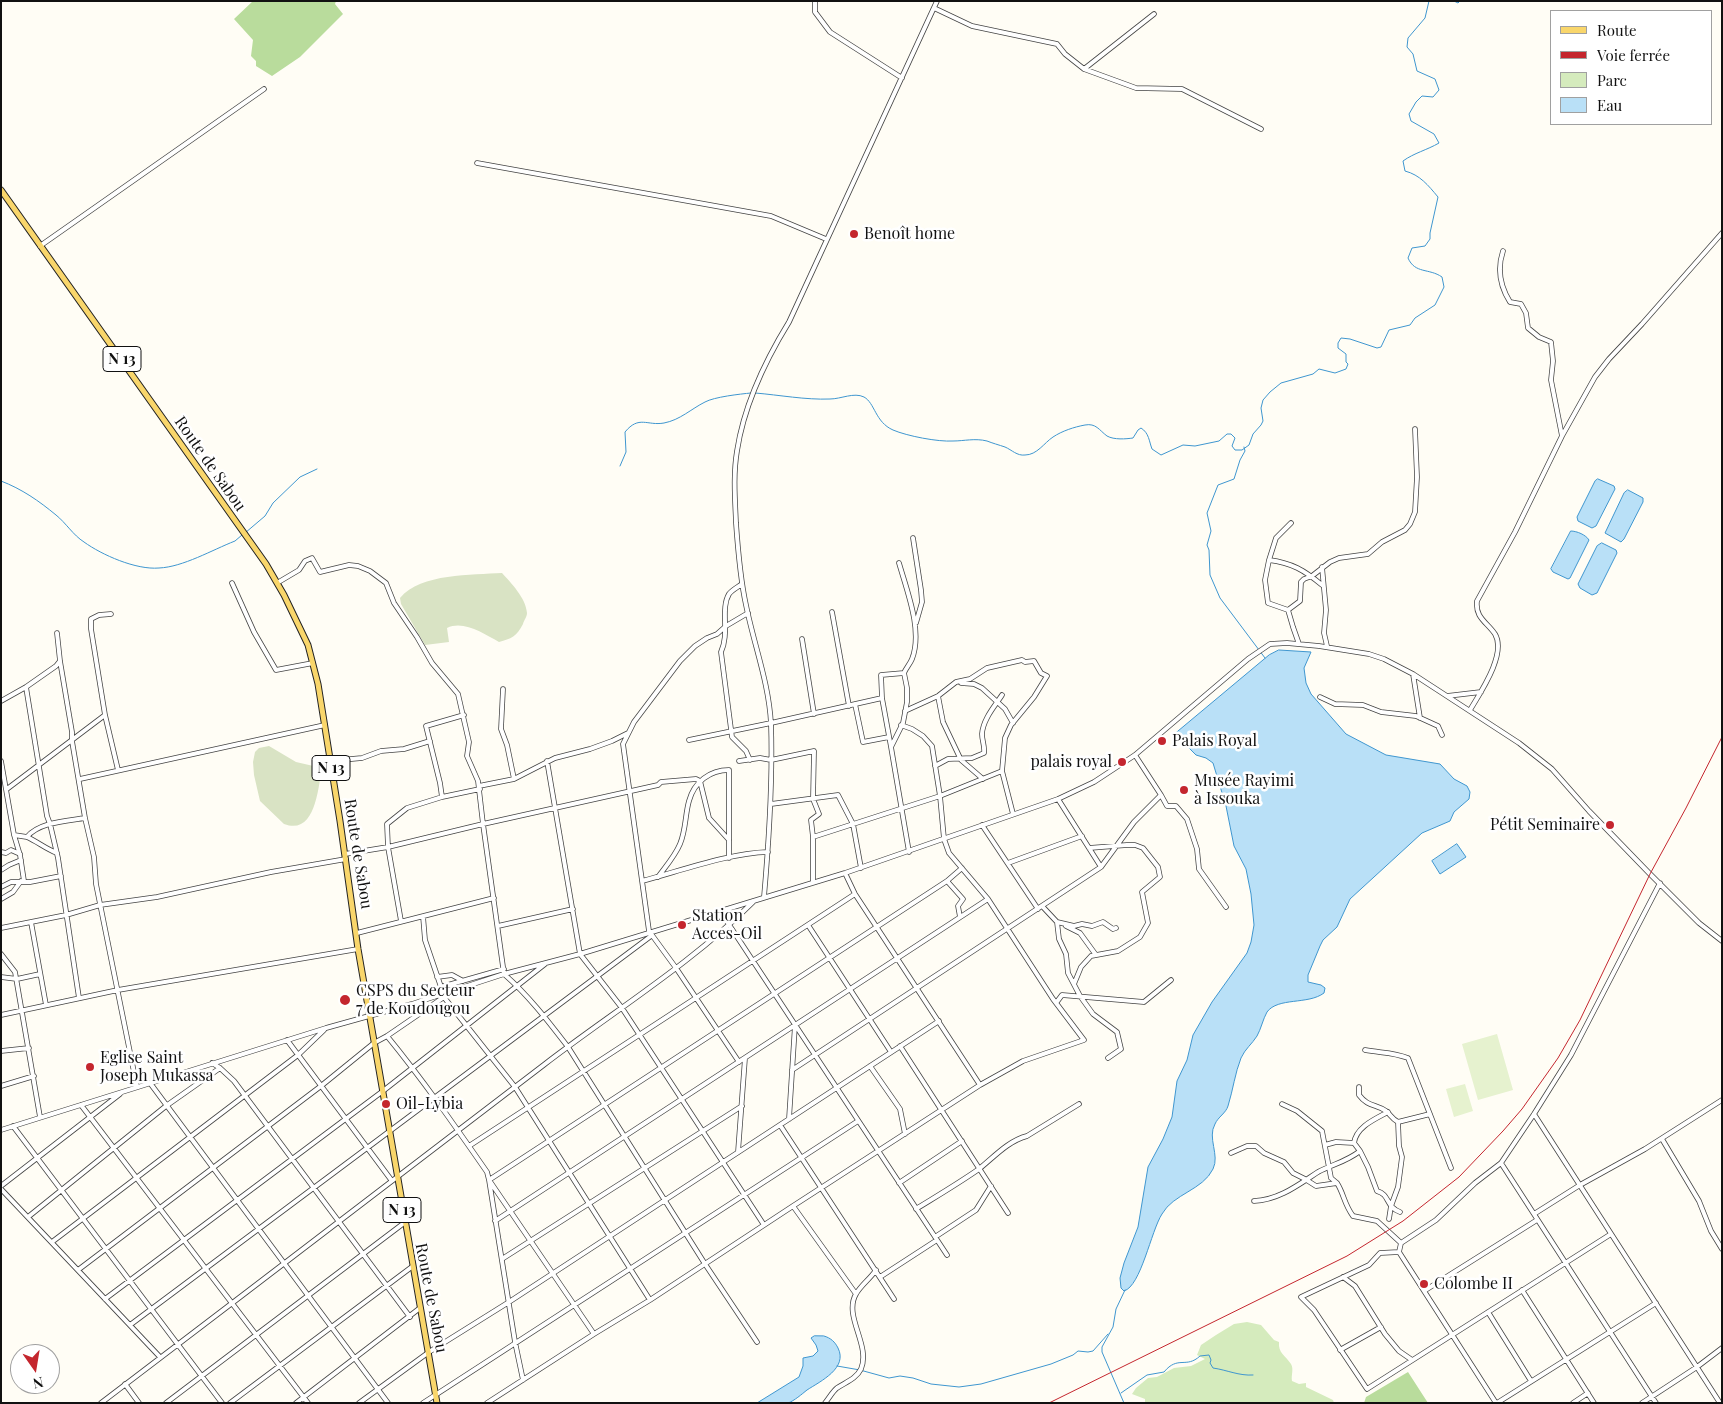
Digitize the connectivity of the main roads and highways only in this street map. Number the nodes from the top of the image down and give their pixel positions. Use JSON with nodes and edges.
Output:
{"nodes":[{"id":1,"x":1,"y":190,"type":"edge"},
{"id":2,"x":436,"y":1403,"type":"edge"}],
"edges":[{"from":1,"to":2,"type":"main road","name":"Route de Sabou","number":"N 13"}]}
